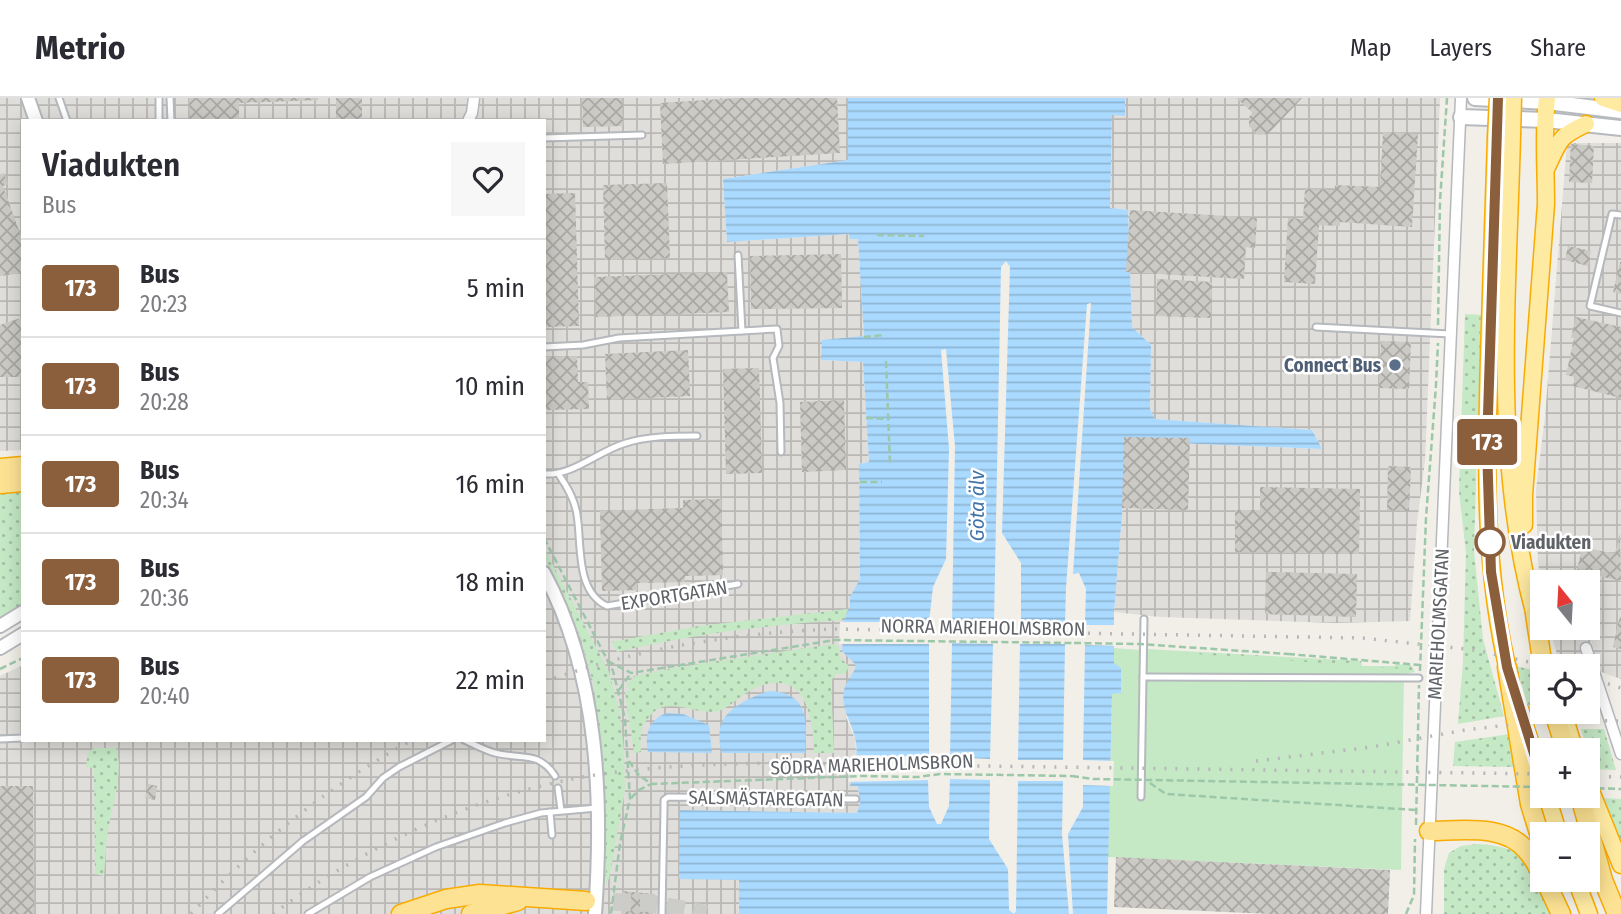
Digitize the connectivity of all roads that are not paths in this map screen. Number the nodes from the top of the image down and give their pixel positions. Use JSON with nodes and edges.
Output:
{"nodes":[{"id":1,"x":28,"y":98,"type":"edge"},
{"id":2,"x":59,"y":98,"type":"edge"},
{"id":3,"x":159,"y":98,"type":"edge"},
{"id":4,"x":170,"y":98,"type":"edge"},
{"id":5,"x":474,"y":98,"type":"edge"},
{"id":6,"x":1461,"y":98,"type":"edge"},
{"id":7,"x":1475,"y":98,"type":"edge"},
{"id":8,"x":1498,"y":98,"type":"edge"},
{"id":9,"x":1513,"y":98,"type":"edge"},
{"id":10,"x":1603,"y":98,"type":"edge"},
{"id":11,"x":1547,"y":100,"type":"edge"},
{"id":12,"x":1621,"y":104,"type":"edge"},
{"id":13,"x":1621,"y":111,"type":"edge"},
{"id":14,"x":1461,"y":117,"type":"junction"},
{"id":15,"x":35,"y":119,"type":"edge"},
{"id":16,"x":66,"y":119,"type":"edge"},
{"id":17,"x":159,"y":119,"type":"edge"},
{"id":18,"x":171,"y":119,"type":"edge"},
{"id":19,"x":469,"y":119,"type":"edge"},
{"id":20,"x":1546,"y":120,"type":"junction"},
{"id":21,"x":1586,"y":124,"type":"junction"},
{"id":22,"x":1621,"y":128,"type":"edge"},
{"id":23,"x":642,"y":135,"type":"dead end"},
{"id":24,"x":1504,"y":136,"type":"junction"},
{"id":25,"x":546,"y":138,"type":"edge"},
{"id":26,"x":1546,"y":169,"type":"junction"},
{"id":27,"x":1621,"y":215,"type":"edge"},
{"id":28,"x":738,"y":255,"type":"dead end"},
{"id":29,"x":1621,"y":313,"type":"edge"},
{"id":30,"x":1316,"y":327,"type":"dead end"},
{"id":31,"x":742,"y":331,"type":"junction"},
{"id":32,"x":1450,"y":334,"type":"junction"},
{"id":33,"x":546,"y":347,"type":"edge"},
{"id":34,"x":697,"y":436,"type":"dead end"},
{"id":35,"x":781,"y":452,"type":"dead end"},
{"id":36,"x":21,"y":466,"type":"edge"},
{"id":37,"x":0,"y":468,"type":"edge"},
{"id":38,"x":546,"y":474,"type":"edge"},
{"id":39,"x":559,"y":475,"type":"junction"},
{"id":40,"x":1523,"y":560,"type":"junction"},
{"id":41,"x":546,"y":577,"type":"edge"},
{"id":42,"x":738,"y":584,"type":"dead end"},
{"id":43,"x":1530,"y":592,"type":"edge"},
{"id":44,"x":21,"y":613,"type":"edge"},
{"id":45,"x":1143,"y":619,"type":"dead end"},
{"id":46,"x":0,"y":626,"type":"edge"},
{"id":47,"x":21,"y":635,"type":"edge"},
{"id":48,"x":0,"y":648,"type":"edge"},
{"id":49,"x":1586,"y":648,"type":"dead end"},
{"id":50,"x":1507,"y":667,"type":"junction"},
{"id":51,"x":1143,"y":677,"type":"junction"},
{"id":52,"x":1419,"y":678,"type":"road end"},
{"id":53,"x":21,"y":738,"type":"edge"},
{"id":54,"x":0,"y":739,"type":"edge"},
{"id":55,"x":1530,"y":741,"type":"edge"},
{"id":56,"x":448,"y":742,"type":"edge"},
{"id":57,"x":469,"y":742,"type":"edge"},
{"id":58,"x":1621,"y":754,"type":"edge"},
{"id":59,"x":555,"y":776,"type":"dead end"},
{"id":60,"x":558,"y":788,"type":"dead end"},
{"id":61,"x":1141,"y":797,"type":"dead end"},
{"id":62,"x":856,"y":799,"type":"dead end"},
{"id":63,"x":598,"y":808,"type":"junction"},
{"id":64,"x":1583,"y":808,"type":"edge"},
{"id":65,"x":1598,"y":808,"type":"edge"},
{"id":66,"x":561,"y":810,"type":"junction"},
{"id":67,"x":550,"y":812,"type":"junction"},
{"id":68,"x":1536,"y":822,"type":"edge"},
{"id":69,"x":1429,"y":831,"type":"junction"},
{"id":70,"x":552,"y":835,"type":"dead end"},
{"id":71,"x":1530,"y":855,"type":"edge"},
{"id":72,"x":1621,"y":865,"type":"edge"},
{"id":73,"x":1551,"y":892,"type":"edge"},
{"id":74,"x":1557,"y":892,"type":"edge"},
{"id":75,"x":1581,"y":892,"type":"edge"},
{"id":76,"x":535,"y":897,"type":"junction"},
{"id":77,"x":591,"y":907,"type":"edge"},
{"id":78,"x":316,"y":912,"type":"edge"},
{"id":79,"x":218,"y":914,"type":"edge"},
{"id":80,"x":308,"y":914,"type":"edge"},
{"id":81,"x":401,"y":914,"type":"edge"},
{"id":82,"x":471,"y":914,"type":"edge"},
{"id":83,"x":662,"y":914,"type":"edge"},
{"id":84,"x":1426,"y":914,"type":"edge"},
{"id":85,"x":1563,"y":914,"type":"edge"},
{"id":86,"x":1589,"y":914,"type":"edge"},
{"id":87,"x":1617,"y":914,"type":"edge"}],
"edges":[{"from":1,"to":15,"type":"street"},
{"from":2,"to":16,"type":"lane"},
{"from":3,"to":17,"type":"lane"},
{"from":4,"to":18,"type":"lane"},
{"from":5,"to":19,"type":"street"},
{"from":6,"to":14,"type":"street","name":"MARIEHOLMSGATAN"},
{"from":7,"to":11,"type":"main road"},
{"from":8,"to":24,"type":"highway","bridge":true},
{"from":9,"to":24,"type":"highway","bridge":true},
{"from":10,"to":12,"type":"highway"},
{"from":11,"to":13,"type":"main road"},
{"from":11,"to":20,"type":"highway"},
{"from":14,"to":20,"type":"main road"},
{"from":14,"to":32,"type":"street","name":"MARIEHOLMSGATAN"},
{"from":20,"to":21,"type":"main road"},
{"from":20,"to":26,"type":"highway"},
{"from":21,"to":22,"type":"main road"},
{"from":21,"to":26,"type":"highway"},
{"from":23,"to":25,"type":"lane"},
{"from":24,"to":40,"type":"highway"},
{"from":24,"to":50,"type":"highway"},
{"from":26,"to":40,"type":"highway"},
{"from":27,"to":29,"type":"lane"},
{"from":28,"to":31,"type":"lane"},
{"from":30,"to":32,"type":"lane"},
{"from":31,"to":33,"type":"lane"},
{"from":31,"to":35,"type":"lane"},
{"from":32,"to":69,"type":"street","name":"MARIEHOLMSGATAN"},
{"from":34,"to":39,"type":"lane"},
{"from":36,"to":37,"type":"highway"},
{"from":38,"to":39,"type":"lane"},
{"from":39,"to":42,"type":"lane","name":"EXPORTGATAN"},
{"from":40,"to":43,"type":"highway"},
{"from":41,"to":63,"type":"street"},
{"from":44,"to":46,"type":"street"},
{"from":45,"to":51,"type":"lane"},
{"from":47,"to":48,"type":"street"},
{"from":49,"to":58,"type":"street"},
{"from":50,"to":55,"type":"highway"},
{"from":50,"to":68,"type":"highway"},
{"from":51,"to":52,"type":"lane"},
{"from":51,"to":61,"type":"lane"},
{"from":53,"to":54,"type":"lane"},
{"from":56,"to":79,"type":"lane"},
{"from":57,"to":59,"type":"lane"},
{"from":60,"to":66,"type":"lane"},
{"from":62,"to":83,"type":"lane","name":"SALSMÄSTAREGATAN"},
{"from":63,"to":66,"type":"lane"},
{"from":63,"to":77,"type":"street"},
{"from":64,"to":87,"type":"highway"},
{"from":65,"to":72,"type":"highway"},
{"from":66,"to":67,"type":"lane"},
{"from":67,"to":70,"type":"lane"},
{"from":67,"to":78,"type":"lane"},
{"from":69,"to":71,"type":"highway"},
{"from":69,"to":84,"type":"street","name":"MARIEHOLMSGATAN"},
{"from":73,"to":85,"type":"highway"},
{"from":74,"to":85,"type":"highway"},
{"from":75,"to":86,"type":"highway"},
{"from":76,"to":77,"type":"highway"},
{"from":76,"to":81,"type":"highway"},
{"from":76,"to":82,"type":"highway"},
{"from":78,"to":80,"type":"lane"}]}
